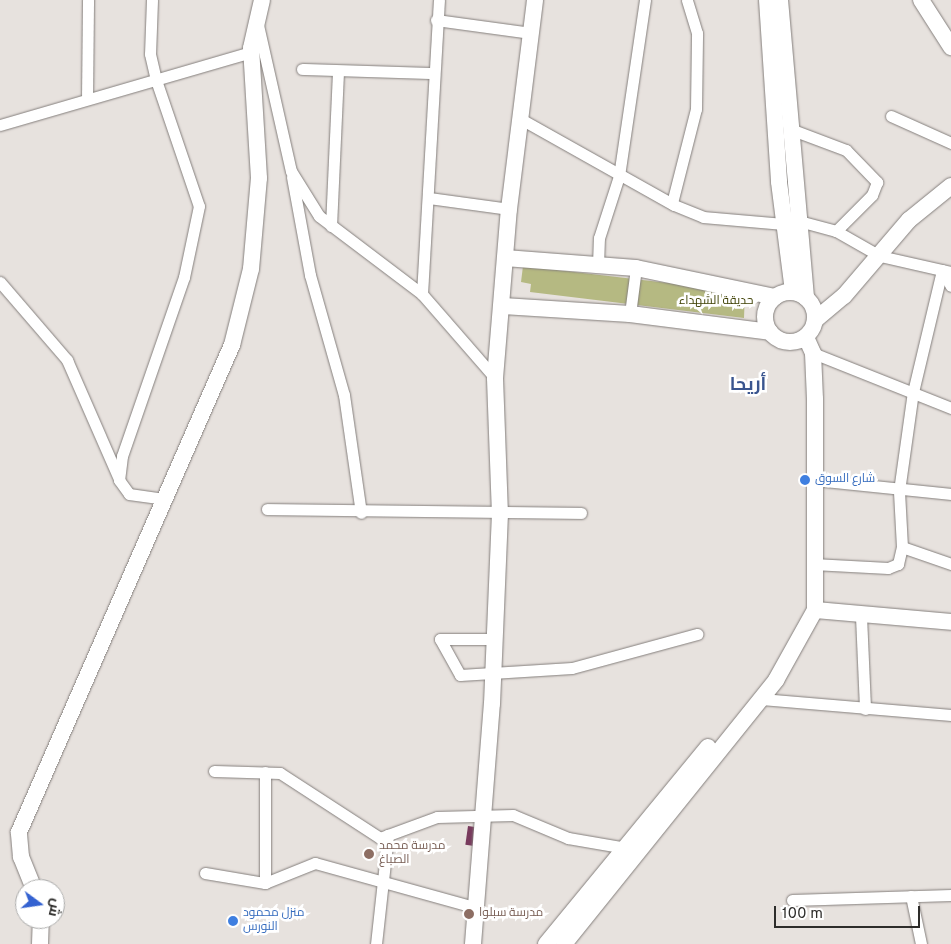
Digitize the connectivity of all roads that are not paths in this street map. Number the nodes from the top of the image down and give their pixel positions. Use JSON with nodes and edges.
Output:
{"nodes":[{"id":1,"x":88,"y":0,"type":"edge"},
{"id":2,"x":152,"y":0,"type":"edge"},
{"id":3,"x":262,"y":0,"type":"edge"},
{"id":4,"x":439,"y":0,"type":"edge"},
{"id":5,"x":535,"y":0,"type":"edge"},
{"id":6,"x":645,"y":0,"type":"edge"},
{"id":7,"x":687,"y":0,"type":"edge"},
{"id":8,"x":767,"y":0,"type":"edge"},
{"id":9,"x":780,"y":0,"type":"edge"},
{"id":10,"x":921,"y":0,"type":"edge"},
{"id":11,"x":257,"y":19,"type":"junction"},
{"id":12,"x":436,"y":20,"type":"junction"},
{"id":13,"x":530,"y":33,"type":"junction"},
{"id":14,"x":951,"y":47,"type":"edge"},
{"id":15,"x":251,"y":52,"type":"junction"},
{"id":16,"x":302,"y":68,"type":"dead end"},
{"id":17,"x":338,"y":72,"type":"junction"},
{"id":18,"x":432,"y":73,"type":"junction"},
{"id":19,"x":156,"y":80,"type":"junction"},
{"id":20,"x":87,"y":99,"type":"junction"},
{"id":21,"x":891,"y":116,"type":"dead end"},
{"id":22,"x":519,"y":118,"type":"junction"},
{"id":23,"x":0,"y":125,"type":"edge"},
{"id":24,"x":790,"y":128,"type":"junction"},
{"id":25,"x":951,"y":143,"type":"edge"},
{"id":26,"x":291,"y":170,"type":"junction"},
{"id":27,"x":619,"y":176,"type":"junction"},
{"id":28,"x":951,"y":186,"type":"edge"},
{"id":29,"x":428,"y":198,"type":"junction"},
{"id":30,"x":672,"y":203,"type":"junction"},
{"id":31,"x":509,"y":209,"type":"junction"},
{"id":32,"x":791,"y":222,"type":"junction"},
{"id":33,"x":330,"y":226,"type":"junction"},
{"id":34,"x":836,"y":231,"type":"junction"},
{"id":35,"x":880,"y":256,"type":"junction"},
{"id":36,"x":506,"y":258,"type":"junction"},
{"id":37,"x":598,"y":265,"type":"junction"},
{"id":38,"x":636,"y":268,"type":"junction"},
{"id":39,"x":947,"y":271,"type":"edge"},
{"id":40,"x":0,"y":282,"type":"edge"},
{"id":41,"x":951,"y":286,"type":"edge"},
{"id":42,"x":422,"y":294,"type":"junction"},
{"id":43,"x":800,"y":295,"type":"junction"},
{"id":44,"x":775,"y":297,"type":"junction"},
{"id":45,"x":503,"y":306,"type":"junction"},
{"id":46,"x":630,"y":314,"type":"junction"},
{"id":47,"x":815,"y":320,"type":"junction"},
{"id":48,"x":770,"y":332,"type":"junction"},
{"id":49,"x":806,"y":337,"type":"junction"},
{"id":50,"x":813,"y":352,"type":"junction"},
{"id":51,"x":495,"y":378,"type":"junction"},
{"id":52,"x":914,"y":392,"type":"junction"},
{"id":53,"x":951,"y":408,"type":"edge"},
{"id":54,"x":120,"y":480,"type":"junction"},
{"id":55,"x":815,"y":480,"type":"junction"},
{"id":56,"x":899,"y":491,"type":"junction"},
{"id":57,"x":951,"y":494,"type":"edge"},
{"id":58,"x":166,"y":499,"type":"junction"},
{"id":59,"x":266,"y":509,"type":"dead end"},
{"id":60,"x":361,"y":513,"type":"junction"},
{"id":61,"x":580,"y":513,"type":"dead end"},
{"id":62,"x":500,"y":515,"type":"junction"},
{"id":63,"x":902,"y":547,"type":"junction"},
{"id":64,"x":813,"y":564,"type":"junction"},
{"id":65,"x":951,"y":564,"type":"edge"},
{"id":66,"x":815,"y":610,"type":"junction"},
{"id":67,"x":861,"y":616,"type":"junction"},
{"id":68,"x":951,"y":622,"type":"edge"},
{"id":69,"x":697,"y":634,"type":"dead end"},
{"id":70,"x":493,"y":639,"type":"junction"},
{"id":71,"x":783,"y":664,"type":"junction"},
{"id":72,"x":492,"y":674,"type":"junction"},
{"id":73,"x":761,"y":699,"type":"junction"},
{"id":74,"x":865,"y":709,"type":"junction"},
{"id":75,"x":951,"y":715,"type":"edge"},
{"id":76,"x":214,"y":771,"type":"dead end"},
{"id":77,"x":265,"y":772,"type":"junction"},
{"id":78,"x":485,"y":818,"type":"junction"},
{"id":79,"x":388,"y":835,"type":"junction"},
{"id":80,"x":626,"y":848,"type":"junction"},
{"id":81,"x":205,"y":873,"type":"dead end"},
{"id":82,"x":30,"y":879,"type":"edge"},
{"id":83,"x":265,"y":883,"type":"junction"},
{"id":84,"x":380,"y":884,"type":"junction"},
{"id":85,"x":951,"y":895,"type":"edge"},
{"id":86,"x":910,"y":896,"type":"junction"},
{"id":87,"x":792,"y":900,"type":"dead end"},
{"id":88,"x":477,"y":908,"type":"junction"},
{"id":89,"x":41,"y":929,"type":"edge"},
{"id":90,"x":40,"y":944,"type":"edge"},
{"id":91,"x":376,"y":944,"type":"edge"},
{"id":92,"x":473,"y":944,"type":"edge"},
{"id":93,"x":546,"y":944,"type":"edge"},
{"id":94,"x":564,"y":944,"type":"edge"},
{"id":95,"x":921,"y":944,"type":"edge"}],
"edges":[{"from":1,"to":20,"type":"street"},
{"from":2,"to":19,"type":"street"},
{"from":3,"to":11,"type":"main road"},
{"from":4,"to":12,"type":"street"},
{"from":5,"to":13,"type":"main road"},
{"from":6,"to":27,"type":"street"},
{"from":7,"to":30,"type":"street"},
{"from":8,"to":32,"type":"main road"},
{"from":9,"to":24,"type":"main road"},
{"from":10,"to":14,"type":"main road"},
{"from":11,"to":15,"type":"main road"},
{"from":11,"to":26,"type":"street"},
{"from":12,"to":13,"type":"street"},
{"from":12,"to":18,"type":"street"},
{"from":13,"to":22,"type":"main road"},
{"from":15,"to":19,"type":"street"},
{"from":15,"to":58,"type":"main road"},
{"from":16,"to":17,"type":"street"},
{"from":17,"to":18,"type":"street"},
{"from":17,"to":33,"type":"street"},
{"from":18,"to":29,"type":"street"},
{"from":19,"to":20,"type":"street"},
{"from":19,"to":54,"type":"street"},
{"from":20,"to":23,"type":"street"},
{"from":21,"to":25,"type":"street"},
{"from":22,"to":27,"type":"street"},
{"from":22,"to":31,"type":"main road"},
{"from":24,"to":32,"type":"main road"},
{"from":24,"to":34,"type":"street"},
{"from":26,"to":33,"type":"street"},
{"from":26,"to":60,"type":"street"},
{"from":27,"to":30,"type":"street"},
{"from":27,"to":37,"type":"street"},
{"from":28,"to":35,"type":"main road"},
{"from":29,"to":31,"type":"street"},
{"from":29,"to":42,"type":"street"},
{"from":30,"to":32,"type":"street"},
{"from":31,"to":36,"type":"main road"},
{"from":32,"to":34,"type":"street"},
{"from":32,"to":43,"type":"main road"},
{"from":33,"to":42,"type":"street"},
{"from":34,"to":35,"type":"street"},
{"from":35,"to":39,"type":"street"},
{"from":35,"to":47,"type":"main road"},
{"from":36,"to":37,"type":"main road"},
{"from":36,"to":45,"type":"main road"},
{"from":37,"to":38,"type":"main road"},
{"from":38,"to":44,"type":"main road"},
{"from":38,"to":46,"type":"street"},
{"from":39,"to":41,"type":"street"},
{"from":39,"to":52,"type":"street"},
{"from":40,"to":54,"type":"street"},
{"from":42,"to":51,"type":"street"},
{"from":43,"to":44,"type":"main road"},
{"from":43,"to":47,"type":"main road"},
{"from":44,"to":48,"type":"main road"},
{"from":45,"to":46,"type":"main road"},
{"from":45,"to":51,"type":"main road"},
{"from":46,"to":48,"type":"main road"},
{"from":47,"to":49,"type":"main road"},
{"from":48,"to":49,"type":"main road"},
{"from":49,"to":50,"type":"main road"},
{"from":50,"to":52,"type":"street"},
{"from":50,"to":55,"type":"main road"},
{"from":51,"to":62,"type":"main road"},
{"from":52,"to":53,"type":"street"},
{"from":52,"to":56,"type":"street"},
{"from":54,"to":58,"type":"street"},
{"from":55,"to":56,"type":"street"},
{"from":55,"to":64,"type":"main road"},
{"from":56,"to":57,"type":"street"},
{"from":56,"to":63,"type":"street"},
{"from":58,"to":82,"type":"main road"},
{"from":59,"to":60,"type":"street"},
{"from":60,"to":62,"type":"street"},
{"from":61,"to":62,"type":"street"},
{"from":62,"to":70,"type":"main road"},
{"from":63,"to":64,"type":"street"},
{"from":63,"to":65,"type":"street"},
{"from":64,"to":66,"type":"main road"},
{"from":66,"to":67,"type":"main road"},
{"from":66,"to":71,"type":"main road"},
{"from":67,"to":68,"type":"main road"},
{"from":67,"to":74,"type":"street"},
{"from":69,"to":72,"type":"street"},
{"from":70,"to":72,"type":"main road"},
{"from":70,"to":72,"type":"street"},
{"from":71,"to":73,"type":"main road"},
{"from":71,"to":80,"type":"main road"},
{"from":72,"to":78,"type":"main road"},
{"from":73,"to":74,"type":"street"},
{"from":73,"to":94,"type":"main road"},
{"from":74,"to":75,"type":"street"},
{"from":76,"to":77,"type":"street"},
{"from":77,"to":79,"type":"street"},
{"from":77,"to":83,"type":"street"},
{"from":78,"to":79,"type":"street"},
{"from":78,"to":80,"type":"street"},
{"from":78,"to":88,"type":"main road"},
{"from":79,"to":84,"type":"street"},
{"from":80,"to":93,"type":"main road"},
{"from":81,"to":83,"type":"street"},
{"from":83,"to":84,"type":"street"},
{"from":84,"to":88,"type":"street"},
{"from":84,"to":91,"type":"street"},
{"from":85,"to":86,"type":"street"},
{"from":86,"to":87,"type":"street"},
{"from":86,"to":95,"type":"street"},
{"from":88,"to":92,"type":"main road"},
{"from":89,"to":90,"type":"main road"}]}
